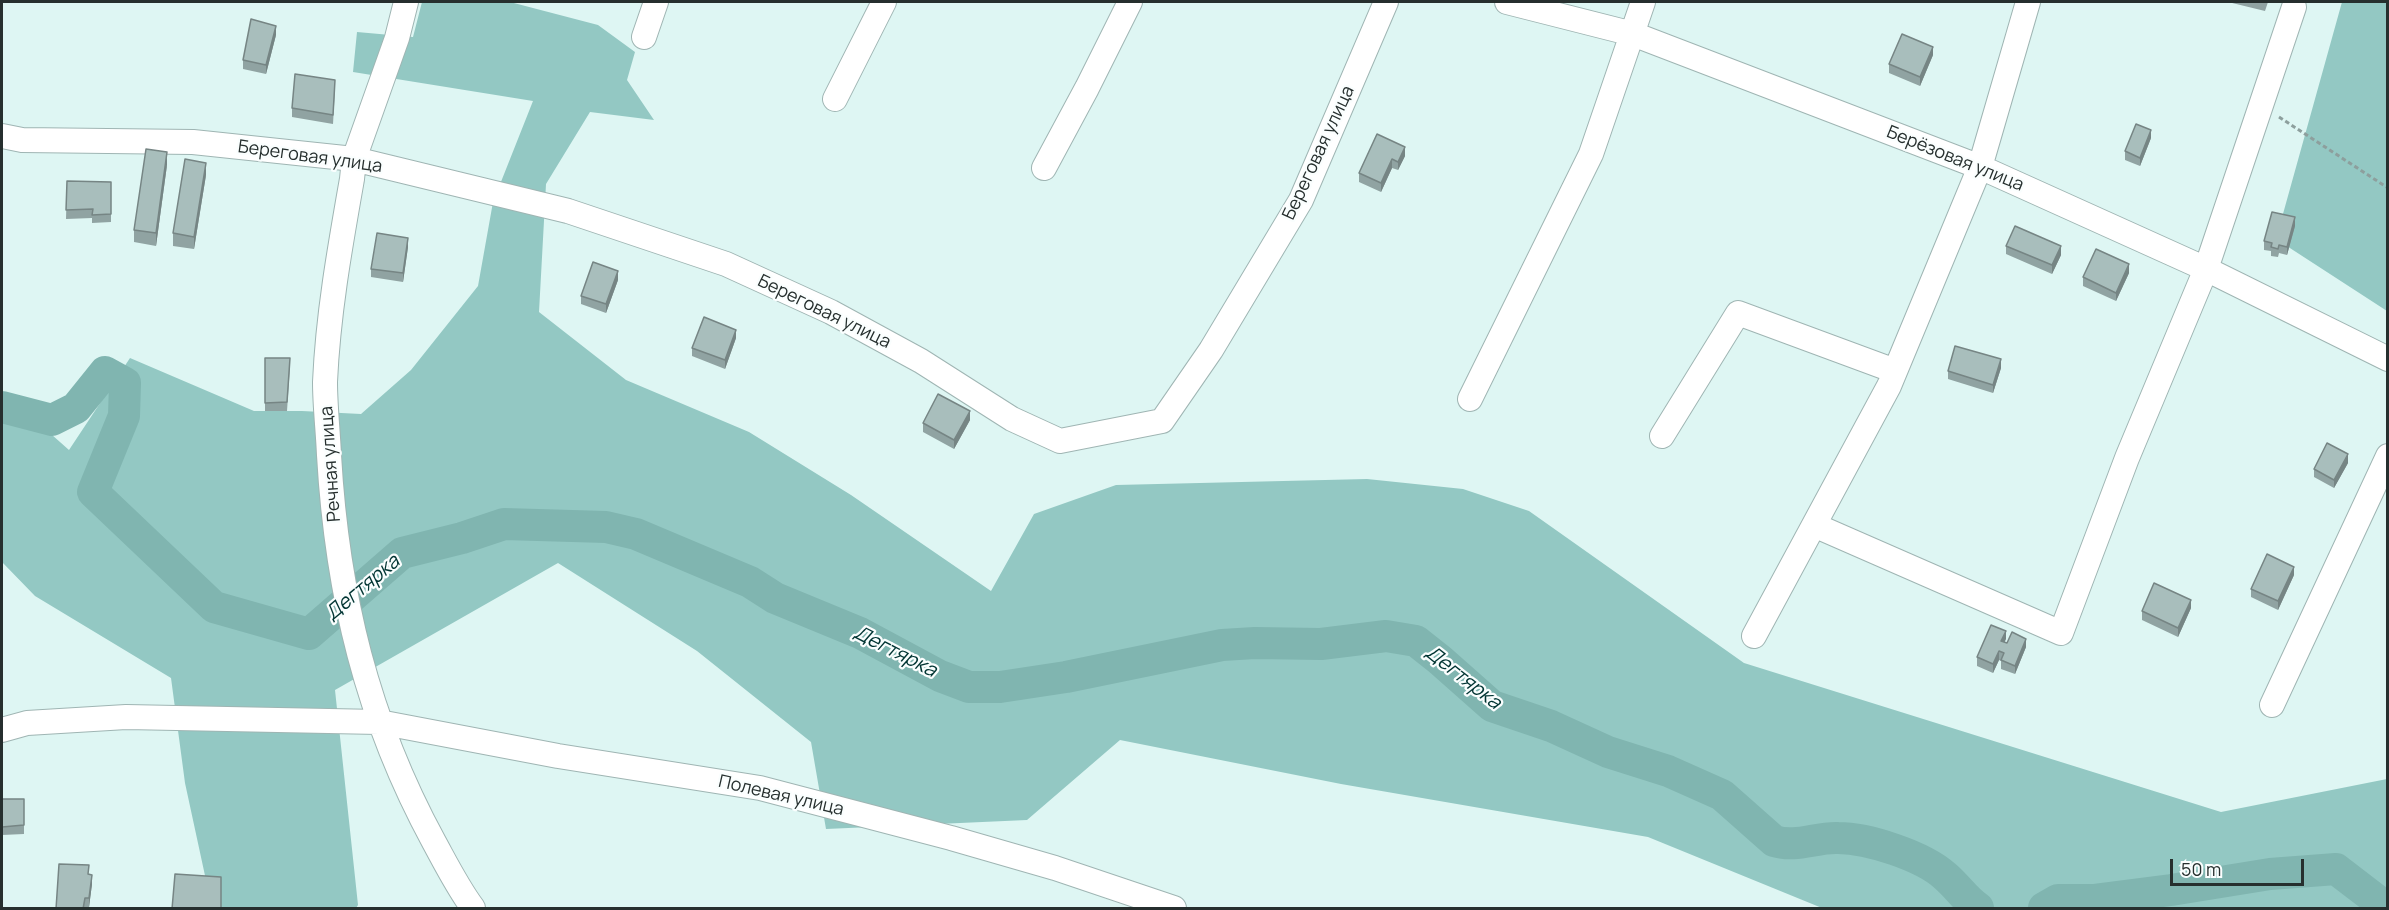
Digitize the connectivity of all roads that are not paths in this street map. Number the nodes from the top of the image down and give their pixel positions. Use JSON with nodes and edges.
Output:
{"nodes":[{"id":1,"x":406,"y":2,"type":"edge"},
{"id":2,"x":656,"y":2,"type":"edge"},
{"id":3,"x":884,"y":2,"type":"edge"},
{"id":4,"x":1130,"y":2,"type":"edge"},
{"id":5,"x":1386,"y":2,"type":"edge"},
{"id":6,"x":1507,"y":2,"type":"edge"},
{"id":7,"x":1643,"y":2,"type":"edge"},
{"id":8,"x":2028,"y":2,"type":"edge"},
{"id":9,"x":2294,"y":7,"type":"dead end"},
{"id":10,"x":1633,"y":34,"type":"junction"},
{"id":11,"x":644,"y":37,"type":"dead end"},
{"id":12,"x":835,"y":99,"type":"dead end"},
{"id":13,"x":2,"y":136,"type":"edge"},
{"id":14,"x":354,"y":159,"type":"junction"},
{"id":15,"x":1980,"y":167,"type":"junction"},
{"id":16,"x":1044,"y":168,"type":"dead end"},
{"id":17,"x":2206,"y":269,"type":"junction"},
{"id":18,"x":2388,"y":358,"type":"edge"},
{"id":19,"x":1895,"y":371,"type":"junction"},
{"id":20,"x":1470,"y":399,"type":"dead end"},
{"id":21,"x":1662,"y":436,"type":"dead end"},
{"id":22,"x":2388,"y":456,"type":"edge"},
{"id":23,"x":1814,"y":525,"type":"junction"},
{"id":24,"x":1754,"y":636,"type":"dead end"},
{"id":25,"x":2272,"y":705,"type":"dead end"},
{"id":26,"x":379,"y":722,"type":"junction"},
{"id":27,"x":2,"y":730,"type":"edge"},
{"id":28,"x":473,"y":909,"type":"edge"},
{"id":29,"x":1174,"y":909,"type":"edge"}],
"edges":[{"from":1,"to":14,"type":"street","name":"Речная улица"},
{"from":2,"to":11,"type":"street"},
{"from":3,"to":12,"type":"street"},
{"from":4,"to":16,"type":"street"},
{"from":5,"to":14,"type":"street","name":"Береговая улица"},
{"from":6,"to":10,"type":"street","name":"Берёзовая улица"},
{"from":7,"to":10,"type":"street"},
{"from":8,"to":15,"type":"street"},
{"from":9,"to":17,"type":"street"},
{"from":10,"to":15,"type":"street","name":"Берёзовая улица"},
{"from":10,"to":20,"type":"street"},
{"from":13,"to":14,"type":"street","name":"Береговая улица"},
{"from":14,"to":26,"type":"street","name":"Речная улица"},
{"from":15,"to":17,"type":"street","name":"Берёзовая улица"},
{"from":15,"to":19,"type":"street"},
{"from":17,"to":18,"type":"street","name":"Берёзовая улица"},
{"from":17,"to":23,"type":"street"},
{"from":19,"to":21,"type":"street"},
{"from":19,"to":23,"type":"street"},
{"from":22,"to":25,"type":"street"},
{"from":23,"to":24,"type":"street"},
{"from":26,"to":27,"type":"street","name":"Полевая улица"},
{"from":26,"to":28,"type":"street","name":"Речная улица"},
{"from":26,"to":29,"type":"street","name":"Полевая улица"}]}
